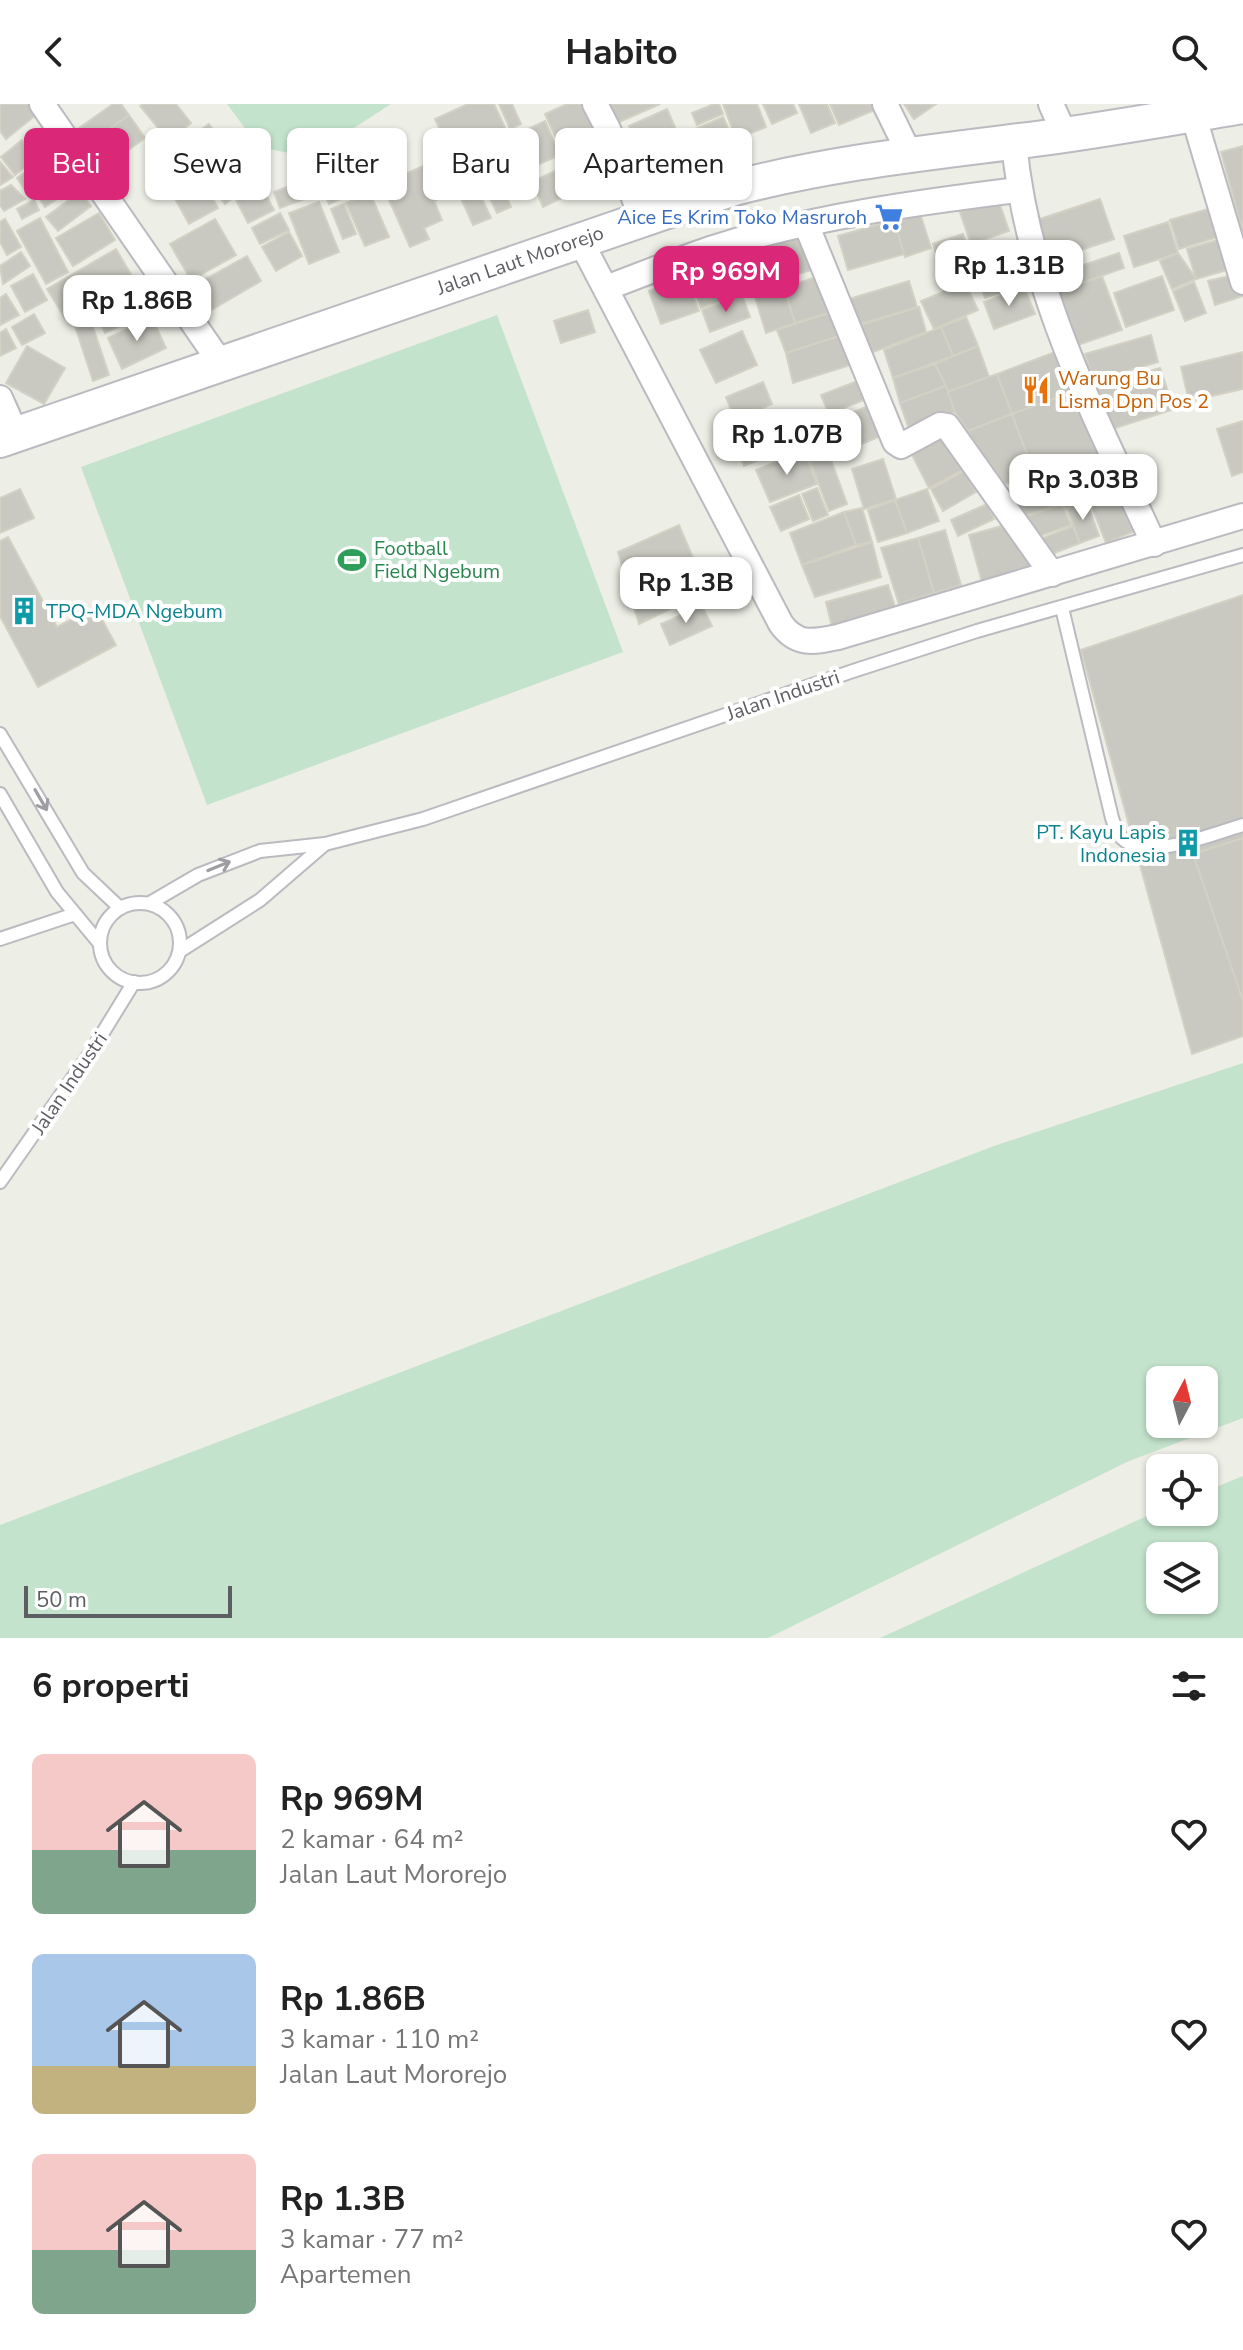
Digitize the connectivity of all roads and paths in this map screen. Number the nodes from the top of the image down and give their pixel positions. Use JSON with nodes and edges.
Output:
{"nodes":[{"id":1,"x":42,"y":104,"type":"edge"},
{"id":2,"x":595,"y":104,"type":"edge"},
{"id":3,"x":885,"y":104,"type":"edge"},
{"id":4,"x":1051,"y":104,"type":"edge"},
{"id":5,"x":1243,"y":106,"type":"edge"},
{"id":6,"x":1193,"y":114,"type":"junction"},
{"id":7,"x":1065,"y":135,"type":"junction"},
{"id":8,"x":1014,"y":142,"type":"junction"},
{"id":9,"x":909,"y":153,"type":"junction"},
{"id":10,"x":1018,"y":190,"type":"junction"},
{"id":11,"x":642,"y":219,"type":"junction"},
{"id":12,"x":806,"y":224,"type":"junction"},
{"id":13,"x":580,"y":240,"type":"junction"},
{"id":14,"x":1243,"y":282,"type":"edge"},
{"id":15,"x":606,"y":288,"type":"junction"},
{"id":16,"x":220,"y":362,"type":"junction"},
{"id":17,"x":0,"y":398,"type":"edge"},
{"id":18,"x":8,"y":437,"type":"edge"},
{"id":19,"x":1243,"y":516,"type":"edge"},
{"id":20,"x":1154,"y":544,"type":"junction"},
{"id":21,"x":1243,"y":555,"type":"edge"},
{"id":22,"x":1052,"y":574,"type":"junction"},
{"id":23,"x":1062,"y":608,"type":"junction"},
{"id":24,"x":0,"y":734,"type":"edge"},
{"id":25,"x":0,"y":794,"type":"edge"},
{"id":26,"x":1243,"y":825,"type":"edge"},
{"id":27,"x":325,"y":844,"type":"junction"},
{"id":28,"x":150,"y":903,"type":"junction"},
{"id":29,"x":120,"y":908,"type":"junction"},
{"id":30,"x":75,"y":914,"type":"junction"},
{"id":31,"x":0,"y":939,"type":"edge"},
{"id":32,"x":100,"y":944,"type":"junction"},
{"id":33,"x":180,"y":951,"type":"junction"},
{"id":34,"x":134,"y":982,"type":"junction"},
{"id":35,"x":0,"y":1182,"type":"edge"}],
"edges":[{"from":1,"to":16,"type":"street"},
{"from":2,"to":11,"type":"street"},
{"from":3,"to":9,"type":"street"},
{"from":4,"to":7,"type":"street"},
{"from":5,"to":6,"type":"street","name":"Jalan Laut Mororejo"},
{"from":6,"to":7,"type":"street","name":"Jalan Laut Mororejo"},
{"from":6,"to":14,"type":"street"},
{"from":7,"to":8,"type":"street","name":"Jalan Laut Mororejo"},
{"from":8,"to":9,"type":"street","name":"Jalan Laut Mororejo"},
{"from":8,"to":10,"type":"street"},
{"from":9,"to":11,"type":"street","name":"Jalan Laut Mororejo"},
{"from":10,"to":12,"type":"street"},
{"from":10,"to":20,"type":"street"},
{"from":11,"to":13,"type":"street","name":"Jalan Laut Mororejo"},
{"from":12,"to":15,"type":"street"},
{"from":12,"to":22,"type":"street"},
{"from":13,"to":15,"type":"street"},
{"from":13,"to":16,"type":"street","name":"Jalan Laut Mororejo"},
{"from":15,"to":22,"type":"street"},
{"from":16,"to":18,"type":"street","name":"Jalan Laut Mororejo"},
{"from":17,"to":18,"type":"street"},
{"from":19,"to":20,"type":"street"},
{"from":20,"to":22,"type":"street"},
{"from":21,"to":23,"type":"lane","name":"Jalan Industri"},
{"from":23,"to":26,"type":"lane"},
{"from":23,"to":27,"type":"lane","name":"Jalan Industri"},
{"from":24,"to":29,"type":"lane","one_way":true},
{"from":25,"to":30,"type":"lane"},
{"from":28,"to":27,"type":"lane","name":"Jalan Industri","one_way":true},
{"from":27,"to":33,"type":"lane","name":"Jalan Industri"},
{"from":28,"to":29,"type":"lane","name":"Jalan Industri"},
{"from":28,"to":33,"type":"lane"},
{"from":29,"to":32,"type":"lane"},
{"from":30,"to":31,"type":"lane"},
{"from":30,"to":32,"type":"lane"},
{"from":32,"to":34,"type":"lane"},
{"from":33,"to":34,"type":"lane","name":"Jalan Industri"},
{"from":34,"to":35,"type":"lane","name":"Jalan Industri"}]}
